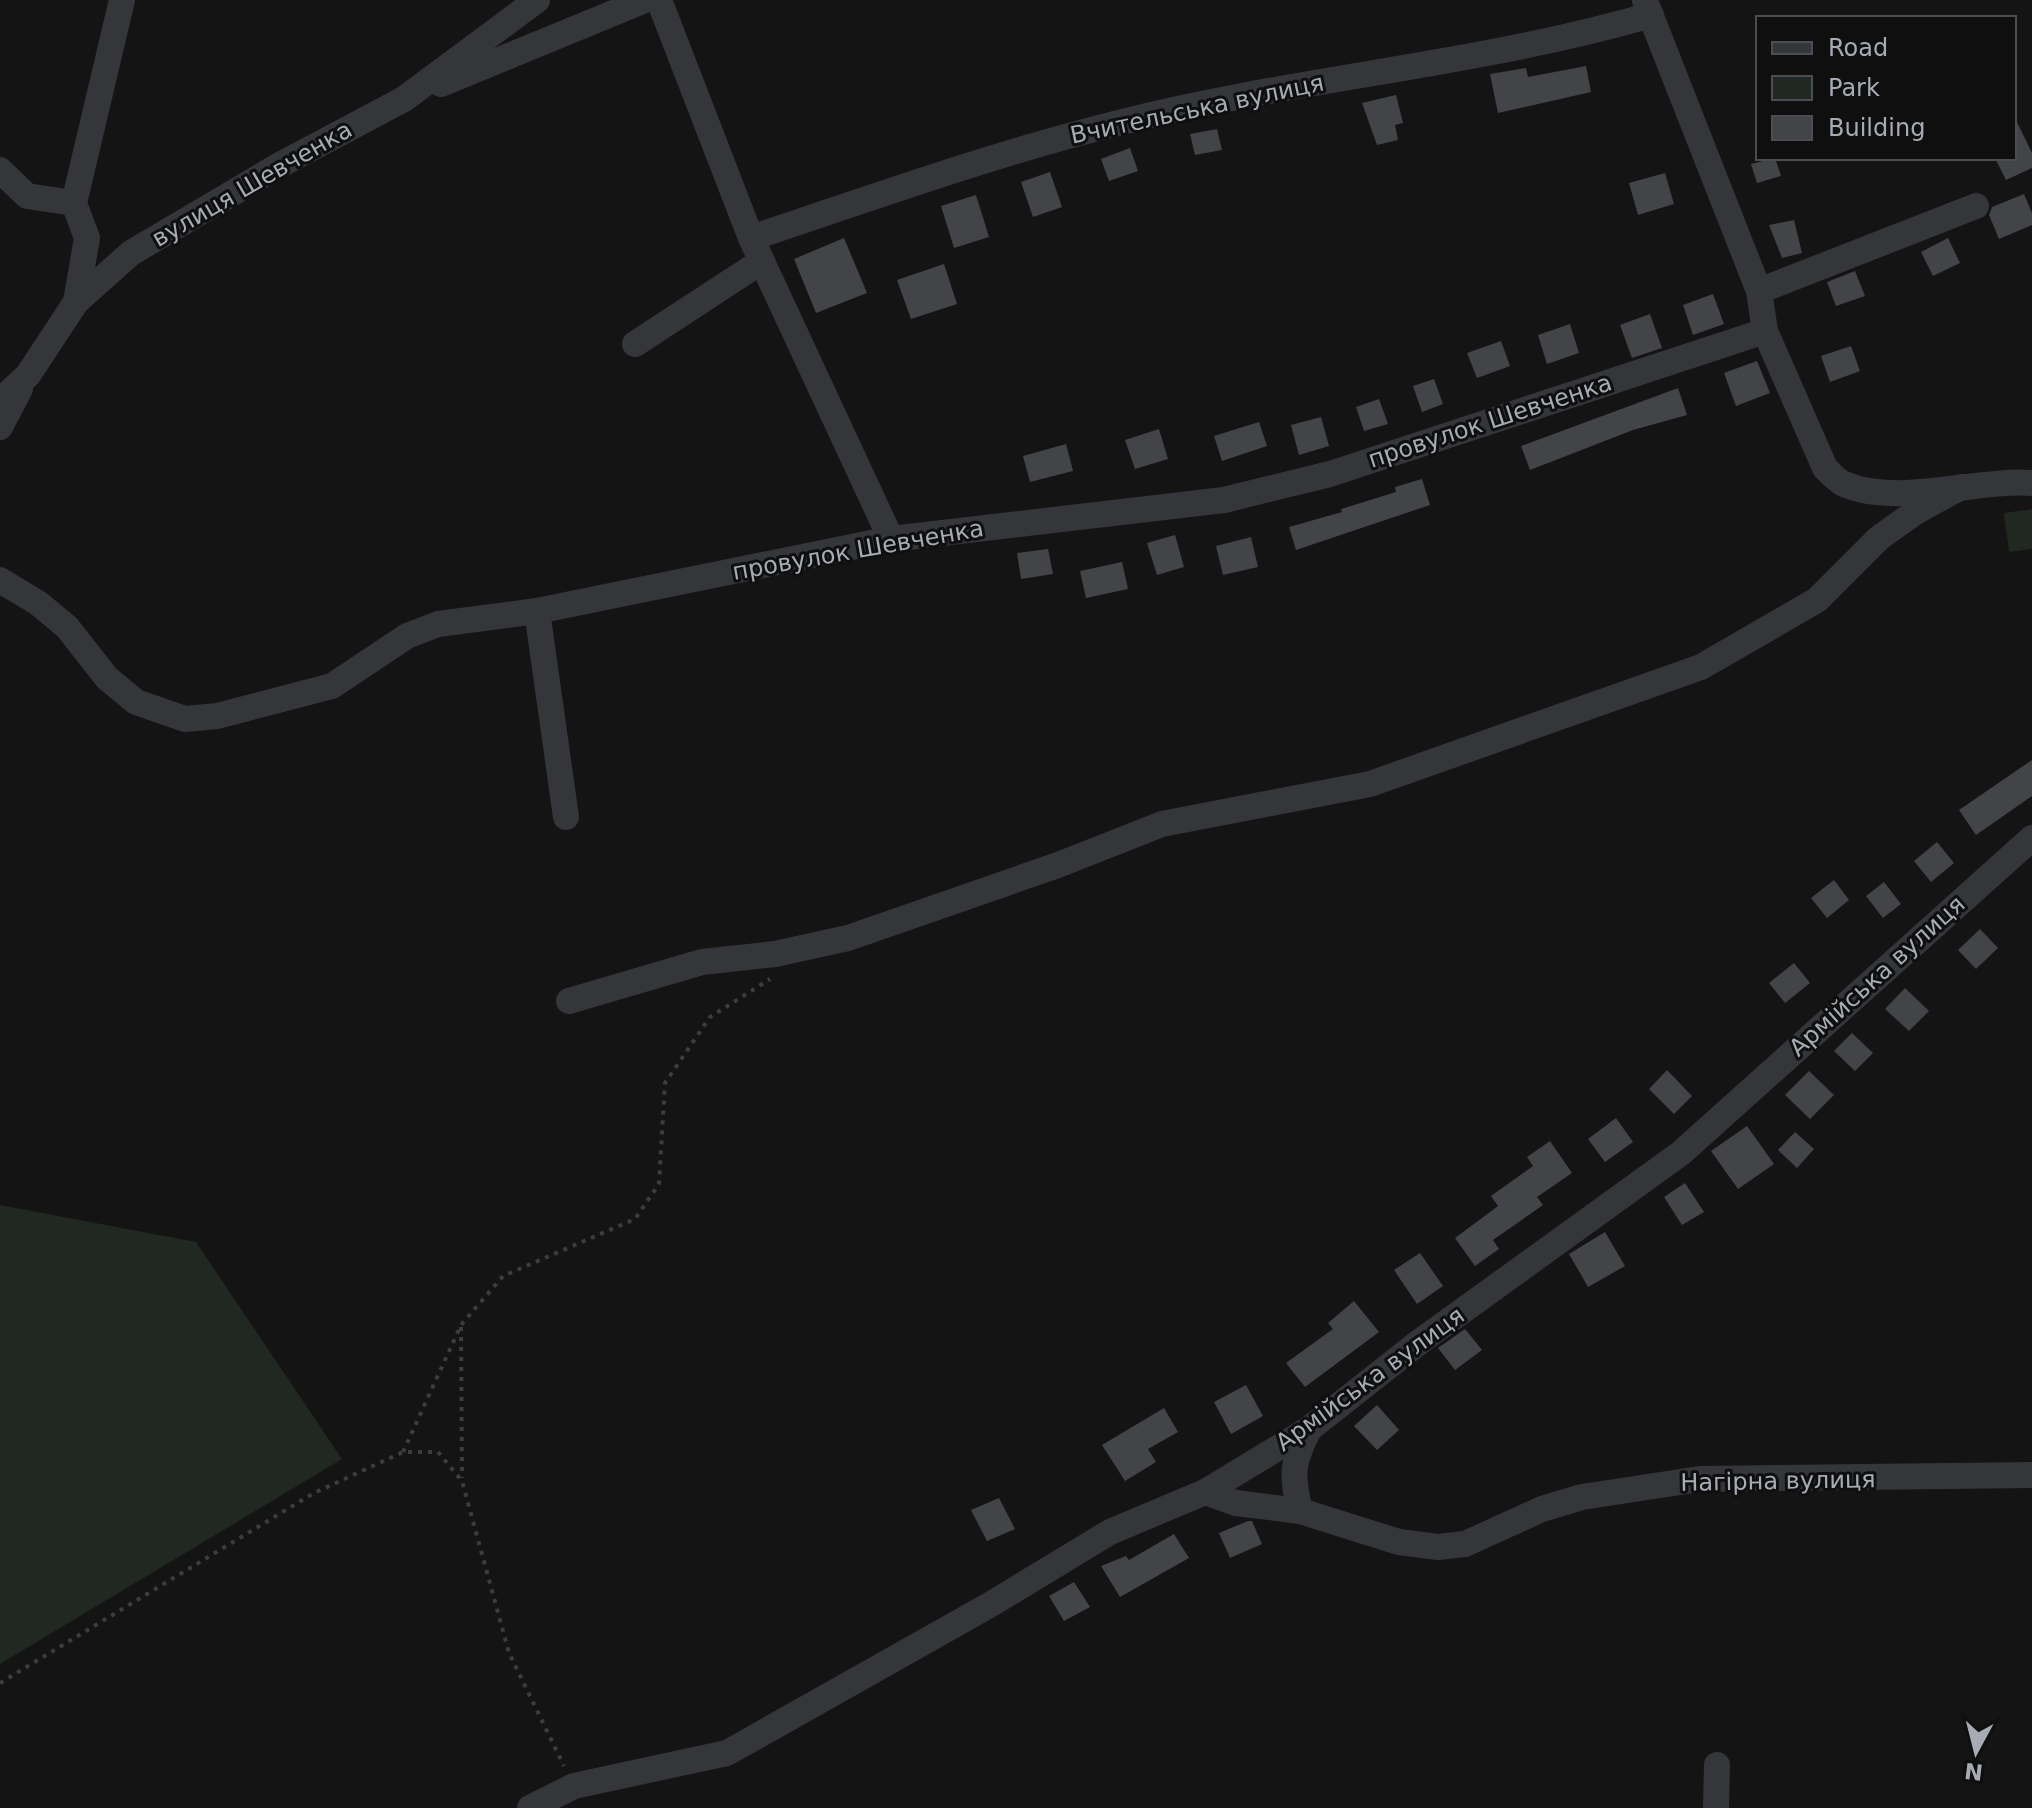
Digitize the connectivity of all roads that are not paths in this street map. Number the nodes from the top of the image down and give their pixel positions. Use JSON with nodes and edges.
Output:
{"nodes":[{"id":1,"x":122,"y":0,"type":"edge"},
{"id":2,"x":537,"y":0,"type":"edge"},
{"id":3,"x":645,"y":0,"type":"edge"},
{"id":4,"x":659,"y":0,"type":"edge"},
{"id":5,"x":1648,"y":7,"type":"edge"},
{"id":6,"x":404,"y":99,"type":"junction"},
{"id":7,"x":0,"y":170,"type":"edge"},
{"id":8,"x":74,"y":203,"type":"junction"},
{"id":9,"x":1976,"y":206,"type":"dead end"},
{"id":10,"x":87,"y":238,"type":"junction"},
{"id":11,"x":756,"y":249,"type":"junction"},
{"id":12,"x":131,"y":253,"type":"junction"},
{"id":13,"x":1759,"y":291,"type":"junction"},
{"id":14,"x":76,"y":302,"type":"junction"},
{"id":15,"x":1765,"y":331,"type":"junction"},
{"id":16,"x":635,"y":344,"type":"dead end"},
{"id":17,"x":28,"y":375,"type":"junction"},
{"id":18,"x":0,"y":401,"type":"edge"},
{"id":19,"x":0,"y":427,"type":"edge"},
{"id":20,"x":2032,"y":483,"type":"edge"},
{"id":21,"x":1961,"y":487,"type":"junction"},
{"id":22,"x":891,"y":539,"type":"junction"},
{"id":23,"x":0,"y":580,"type":"edge"},
{"id":24,"x":537,"y":611,"type":"junction"},
{"id":25,"x":566,"y":817,"type":"dead end"},
{"id":26,"x":2032,"y":838,"type":"edge"},
{"id":27,"x":569,"y":1001,"type":"dead end"},
{"id":28,"x":1309,"y":1429,"type":"junction"},
{"id":29,"x":2032,"y":1475,"type":"edge"},
{"id":30,"x":1205,"y":1492,"type":"junction"},
{"id":31,"x":1300,"y":1511,"type":"junction"},
{"id":32,"x":1717,"y":1765,"type":"dead end"},
{"id":33,"x":530,"y":1808,"type":"edge"},
{"id":34,"x":1716,"y":1808,"type":"edge"}],
"edges":[{"from":1,"to":8,"type":"street"},
{"from":2,"to":6,"type":"street","name":"вулиця Шевченка"},
{"from":3,"to":6,"type":"street"},
{"from":4,"to":11,"type":"street"},
{"from":5,"to":11,"type":"street","name":"Вчительська вулиця"},
{"from":5,"to":13,"type":"street"},
{"from":6,"to":12,"type":"street","name":"вулиця Шевченка"},
{"from":7,"to":8,"type":"street"},
{"from":8,"to":10,"type":"street"},
{"from":9,"to":13,"type":"street"},
{"from":10,"to":12,"type":"street"},
{"from":10,"to":14,"type":"street"},
{"from":11,"to":16,"type":"street","name":"Вчительська вулиця"},
{"from":11,"to":22,"type":"street"},
{"from":12,"to":14,"type":"street","name":"вулиця Шевченка"},
{"from":13,"to":15,"type":"street"},
{"from":14,"to":17,"type":"street","name":"вулиця Шевченка"},
{"from":15,"to":21,"type":"street"},
{"from":15,"to":22,"type":"street","name":"провулок Шевченка"},
{"from":17,"to":18,"type":"street","name":"вулиця Шевченка"},
{"from":17,"to":19,"type":"street"},
{"from":20,"to":21,"type":"street"},
{"from":21,"to":27,"type":"street"},
{"from":22,"to":24,"type":"street","name":"провулок Шевченка"},
{"from":23,"to":24,"type":"street","name":"провулок Шевченка"},
{"from":24,"to":25,"type":"street"},
{"from":26,"to":28,"type":"street","name":"Армійська вулиця"},
{"from":28,"to":30,"type":"street","name":"Армійська вулиця"},
{"from":28,"to":31,"type":"street"},
{"from":29,"to":31,"type":"street","name":"Нагірна вулиця"},
{"from":30,"to":31,"type":"street","name":"Нагірна вулиця"},
{"from":30,"to":33,"type":"street","name":"Армійська вулиця"},
{"from":32,"to":34,"type":"street"}]}
